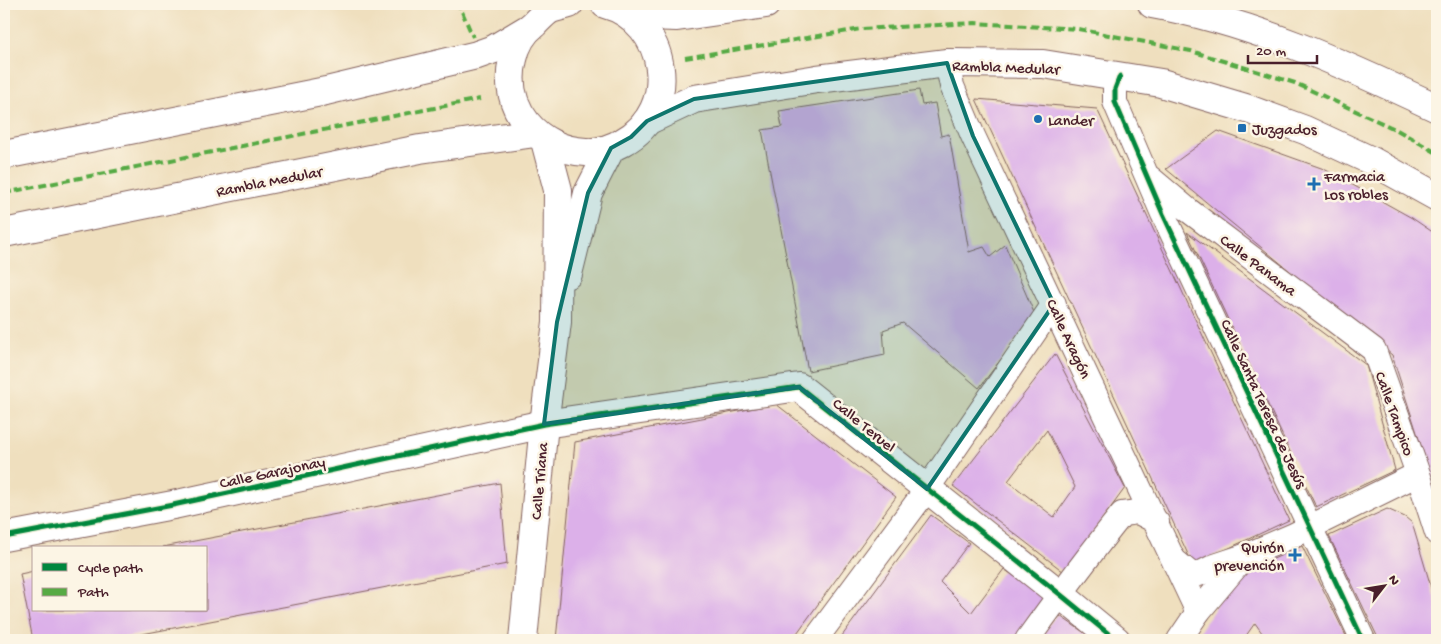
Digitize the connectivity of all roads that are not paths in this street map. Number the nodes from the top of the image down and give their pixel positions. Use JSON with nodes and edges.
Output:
{"nodes":[{"id":1,"x":766,"y":4,"type":"edge"},
{"id":2,"x":1152,"y":4,"type":"edge"},
{"id":3,"x":611,"y":5,"type":"edge"},
{"id":4,"x":557,"y":6,"type":"edge"},
{"id":5,"x":638,"y":22,"type":"junction"},
{"id":6,"x":526,"y":30,"type":"junction"},
{"id":7,"x":947,"y":63,"type":"junction"},
{"id":8,"x":1120,"y":76,"type":"junction"},
{"id":9,"x":1437,"y":108,"type":"edge"},
{"id":10,"x":647,"y":121,"type":"junction"},
{"id":11,"x":540,"y":136,"type":"junction"},
{"id":12,"x":611,"y":148,"type":"junction"},
{"id":13,"x":4,"y":155,"type":"edge"},
{"id":14,"x":1147,"y":175,"type":"junction"},
{"id":15,"x":1437,"y":197,"type":"edge"},
{"id":16,"x":4,"y":233,"type":"edge"},
{"id":17,"x":1054,"y":304,"type":"junction"},
{"id":18,"x":557,"y":322,"type":"junction"},
{"id":19,"x":1374,"y":350,"type":"joint"},
{"id":20,"x":544,"y":424,"type":"junction"},
{"id":21,"x":1418,"y":474,"type":"junction"},
{"id":22,"x":926,"y":489,"type":"junction"},
{"id":23,"x":1157,"y":522,"type":"junction"},
{"id":24,"x":1309,"y":526,"type":"junction"},
{"id":25,"x":1437,"y":533,"type":"edge"},
{"id":26,"x":4,"y":538,"type":"edge"},
{"id":27,"x":1245,"y":556,"type":"junction"},
{"id":28,"x":1175,"y":561,"type":"junction"},
{"id":29,"x":1062,"y":595,"type":"junction"},
{"id":30,"x":1198,"y":612,"type":"junction"},
{"id":31,"x":523,"y":640,"type":"edge"},
{"id":32,"x":814,"y":640,"type":"edge"},
{"id":33,"x":1027,"y":640,"type":"edge"},
{"id":34,"x":1116,"y":640,"type":"edge"},
{"id":35,"x":1179,"y":640,"type":"edge"},
{"id":36,"x":1363,"y":640,"type":"edge"}],
"edges":[{"from":1,"to":5,"type":"main road"},
{"from":2,"to":9,"type":"main road"},
{"from":3,"to":5,"type":"main road"},
{"from":4,"to":6,"type":"main road"},
{"from":5,"to":10,"type":"main road"},
{"from":6,"to":11,"type":"main road"},
{"from":6,"to":13,"type":"main road"},
{"from":7,"to":8,"type":"main road","name":"Rambla Medular"},
{"from":7,"to":10,"type":"main road","name":"Rambla Medular"},
{"from":7,"to":17,"type":"street","name":"Calle Aragón"},
{"from":8,"to":14,"type":"street","name":"Calle Santa Teresa de Jesús"},
{"from":8,"to":15,"type":"main road","name":"Rambla Medular"},
{"from":10,"to":12,"type":"main road"},
{"from":11,"to":12,"type":"main road"},
{"from":11,"to":16,"type":"main road","name":"Rambla Medular"},
{"from":11,"to":18,"type":"main road","name":"Calle Triana"},
{"from":12,"to":18,"type":"main road","name":"Calle Triana"},
{"from":14,"to":19,"type":"street","name":"Calle Panama"},
{"from":14,"to":24,"type":"street","name":"Calle Santa Teresa de Jesús"},
{"from":17,"to":22,"type":"street"},
{"from":17,"to":23,"type":"street","name":"Calle Aragón"},
{"from":18,"to":20,"type":"main road","name":"Calle Triana"},
{"from":19,"to":21,"type":"street","name":"Calle Tampico"},
{"from":20,"to":22,"type":"main road","name":"Calle Teruel"},
{"from":20,"to":26,"type":"main road","name":"Calle Garajonay"},
{"from":20,"to":31,"type":"main road","name":"Calle Triana"},
{"from":21,"to":24,"type":"street"},
{"from":21,"to":25,"type":"street","name":"Calle Tampico"},
{"from":22,"to":29,"type":"main road","name":"Calle Teruel"},
{"from":22,"to":32,"type":"street"},
{"from":23,"to":28,"type":"street","name":"Calle Aragón"},
{"from":23,"to":29,"type":"street"},
{"from":24,"to":27,"type":"street"},
{"from":24,"to":36,"type":"street","name":"Calle Santa Teresa de Jesús"},
{"from":27,"to":28,"type":"street"},
{"from":27,"to":30,"type":"street"},
{"from":28,"to":30,"type":"street","name":"Calle Aragón"},
{"from":29,"to":33,"type":"street"},
{"from":29,"to":34,"type":"main road","name":"Calle Teruel"},
{"from":30,"to":35,"type":"street"}]}
